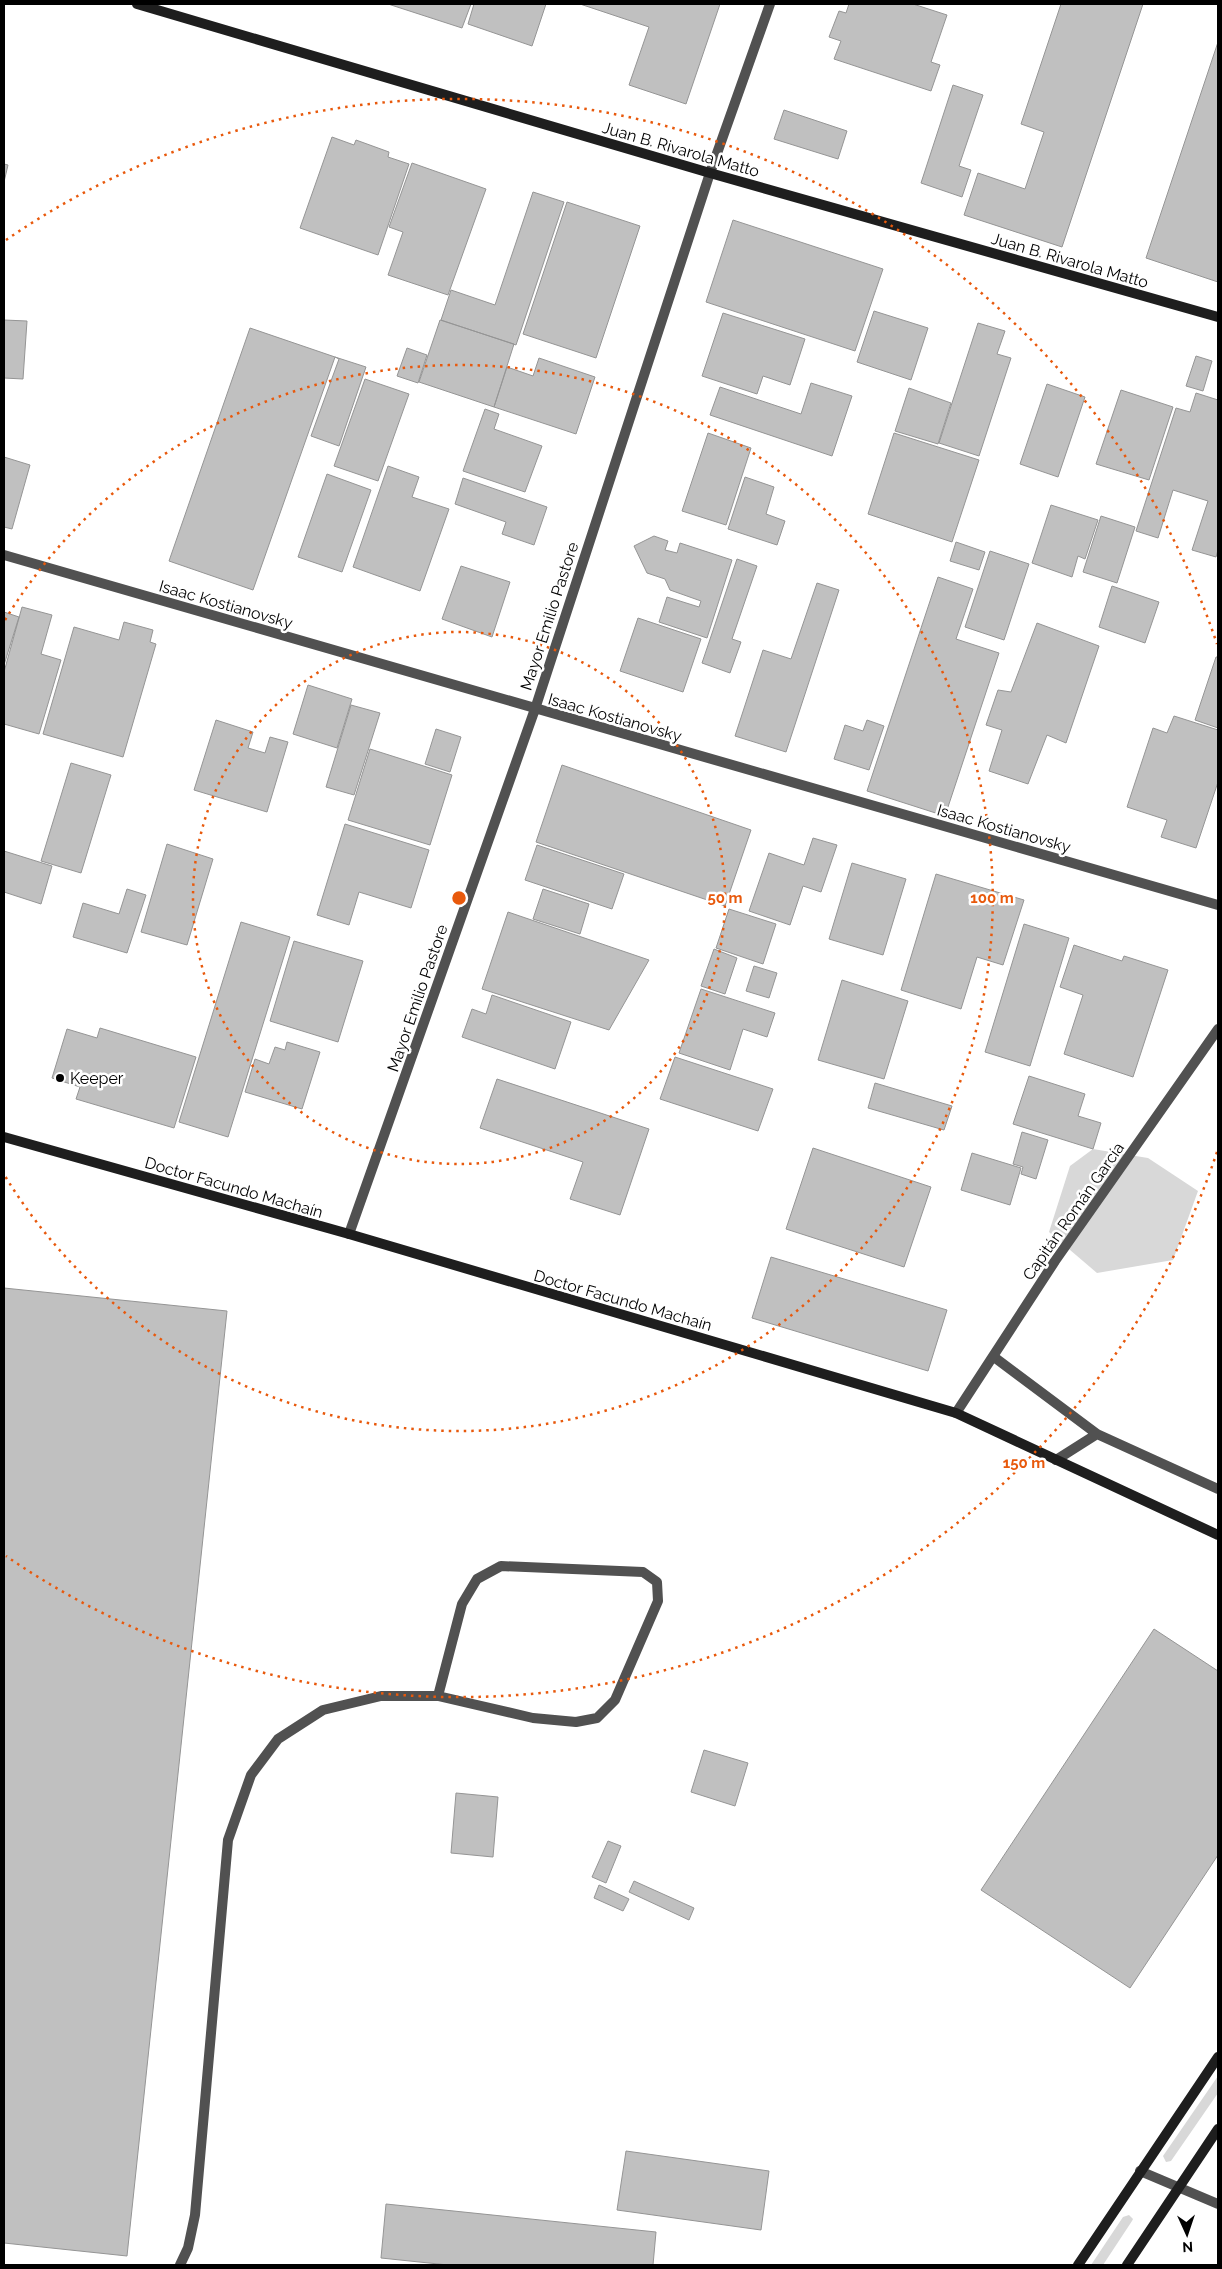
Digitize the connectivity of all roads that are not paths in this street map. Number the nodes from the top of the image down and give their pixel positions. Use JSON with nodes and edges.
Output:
{"nodes":[{"id":1,"x":137,"y":4,"type":"edge"},
{"id":2,"x":770,"y":4,"type":"edge"},
{"id":3,"x":710,"y":173,"type":"junction"},
{"id":4,"x":1218,"y":317,"type":"edge"},
{"id":5,"x":4,"y":555,"type":"edge"},
{"id":6,"x":535,"y":709,"type":"junction"},
{"id":7,"x":1218,"y":905,"type":"edge"},
{"id":8,"x":1218,"y":1029,"type":"edge"},
{"id":9,"x":4,"y":1137,"type":"edge"},
{"id":10,"x":349,"y":1234,"type":"junction"},
{"id":11,"x":994,"y":1357,"type":"junction"},
{"id":12,"x":956,"y":1414,"type":"junction"},
{"id":13,"x":1097,"y":1434,"type":"junction"},
{"id":14,"x":1056,"y":1460,"type":"junction"},
{"id":15,"x":1218,"y":1488,"type":"edge"},
{"id":16,"x":1218,"y":1535,"type":"edge"},
{"id":17,"x":438,"y":1696,"type":"junction"},
{"id":18,"x":1218,"y":2057,"type":"edge"},
{"id":19,"x":1218,"y":2129,"type":"edge"},
{"id":20,"x":1140,"y":2171,"type":"junction"},
{"id":21,"x":1179,"y":2188,"type":"junction"},
{"id":22,"x":1218,"y":2204,"type":"edge"},
{"id":23,"x":180,"y":2265,"type":"edge"},
{"id":24,"x":1078,"y":2265,"type":"edge"},
{"id":25,"x":1127,"y":2265,"type":"edge"}],
"edges":[{"from":1,"to":3,"type":"main road","name":"Juan B. Rivarola Matto"},
{"from":2,"to":3,"type":"street","name":"Mayor Emilio Pastore"},
{"from":3,"to":4,"type":"main road","name":"Juan B. Rivarola Matto"},
{"from":3,"to":6,"type":"street","name":"Mayor Emilio Pastore"},
{"from":5,"to":6,"type":"street","name":"Isaac Kostianovsky"},
{"from":6,"to":7,"type":"street","name":"Isaac Kostianovsky"},
{"from":6,"to":10,"type":"street","name":"Mayor Emilio Pastore"},
{"from":8,"to":11,"type":"street","name":"Capitán Román García"},
{"from":9,"to":10,"type":"main road","name":"Doctor Facundo Machaín"},
{"from":10,"to":12,"type":"main road","name":"Doctor Facundo Machaín"},
{"from":11,"to":12,"type":"street","name":"Capitán Román García"},
{"from":11,"to":13,"type":"street"},
{"from":12,"to":14,"type":"main road","name":"Doctor Facundo Machaín"},
{"from":13,"to":14,"type":"street"},
{"from":13,"to":15,"type":"street"},
{"from":14,"to":16,"type":"main road","name":"Doctor Facundo Machaín"},
{"from":17,"to":17,"type":"street"},
{"from":17,"to":23,"type":"street"},
{"from":18,"to":20,"type":"main road"},
{"from":19,"to":21,"type":"main road"},
{"from":20,"to":21,"type":"street"},
{"from":20,"to":24,"type":"main road"},
{"from":21,"to":22,"type":"street"},
{"from":21,"to":25,"type":"main road"}]}
